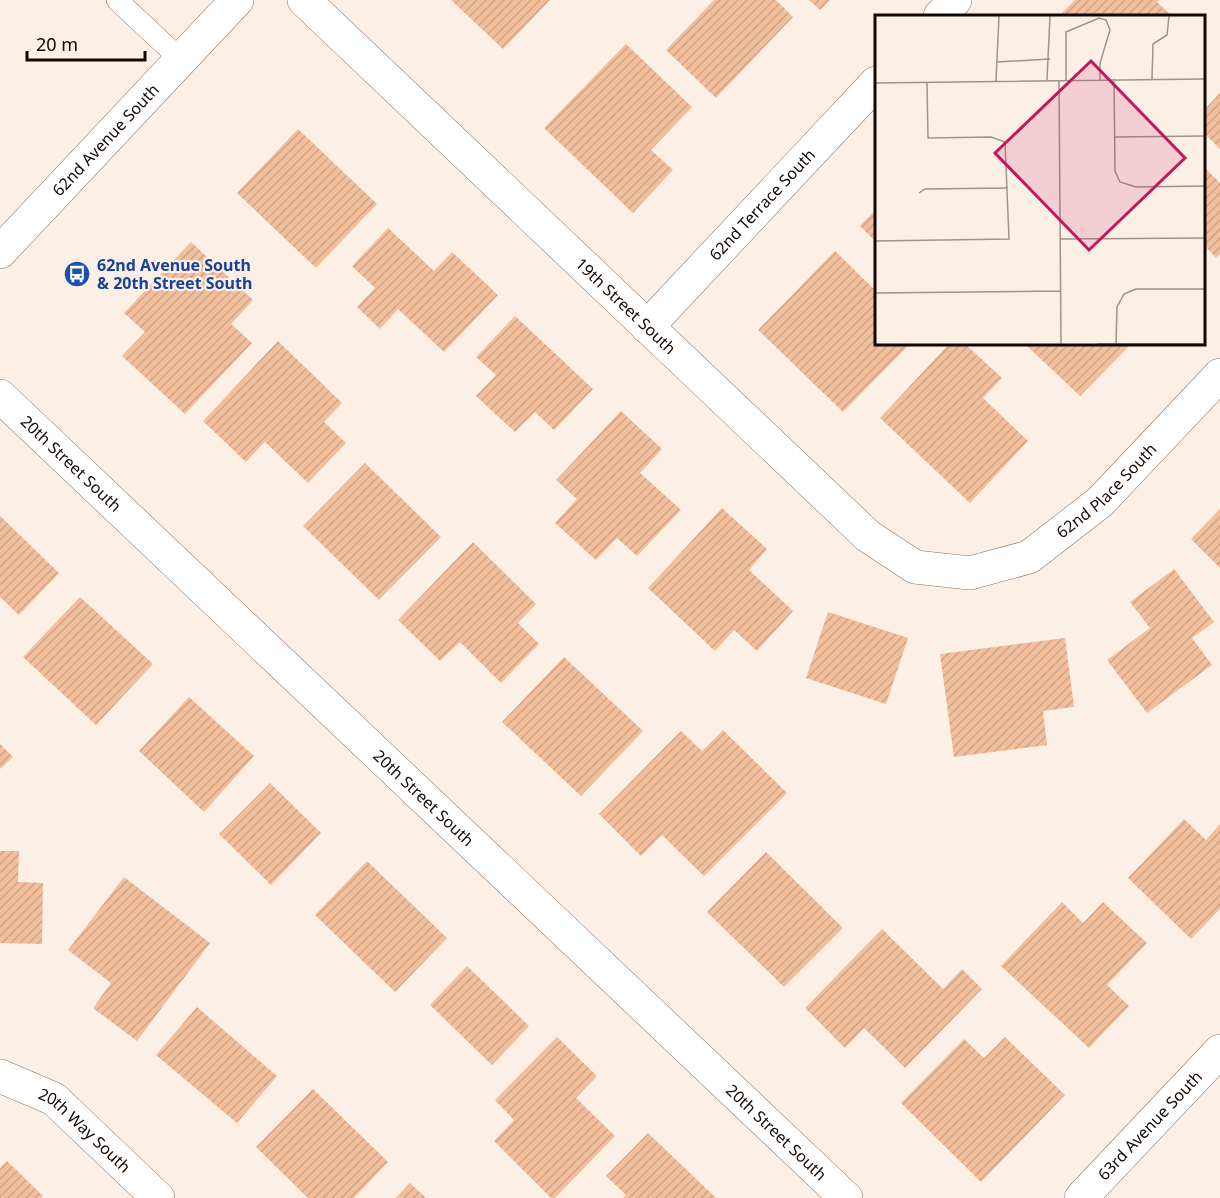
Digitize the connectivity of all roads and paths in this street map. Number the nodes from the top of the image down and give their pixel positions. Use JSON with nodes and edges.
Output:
{"nodes":[{"id":1,"x":117,"y":0,"type":"edge"},
{"id":2,"x":237,"y":0,"type":"edge"},
{"id":3,"x":304,"y":0,"type":"edge"},
{"id":4,"x":955,"y":0,"type":"edge"},
{"id":5,"x":940,"y":15,"type":"edge"},
{"id":6,"x":180,"y":60,"type":"junction"},
{"id":7,"x":875,"y":84,"type":"edge"},
{"id":8,"x":0,"y":252,"type":"edge"},
{"id":9,"x":647,"y":327,"type":"junction"},
{"id":10,"x":1220,"y":375,"type":"edge"},
{"id":11,"x":0,"y":396,"type":"edge"},
{"id":12,"x":970,"y":573,"type":"joint"},
{"id":13,"x":1220,"y":1051,"type":"edge"},
{"id":14,"x":0,"y":1076,"type":"edge"},
{"id":15,"x":158,"y":1198,"type":"edge"},
{"id":16,"x":846,"y":1198,"type":"edge"},
{"id":17,"x":1081,"y":1198,"type":"edge"}],
"edges":[{"from":1,"to":6,"type":"lane"},
{"from":2,"to":6,"type":"street","name":"62nd Avenue South"},
{"from":3,"to":9,"type":"street","name":"19th Street South"},
{"from":4,"to":5,"type":"street"},
{"from":6,"to":8,"type":"street","name":"62nd Avenue South"},
{"from":7,"to":9,"type":"street","name":"62nd Terrace South"},
{"from":9,"to":12,"type":"street","name":"19th Street South"},
{"from":10,"to":12,"type":"street","name":"62nd Place South"},
{"from":11,"to":16,"type":"street","name":"20th Street South"},
{"from":13,"to":17,"type":"street","name":"63rd Avenue South"},
{"from":14,"to":15,"type":"street","name":"20th Way South"}]}
